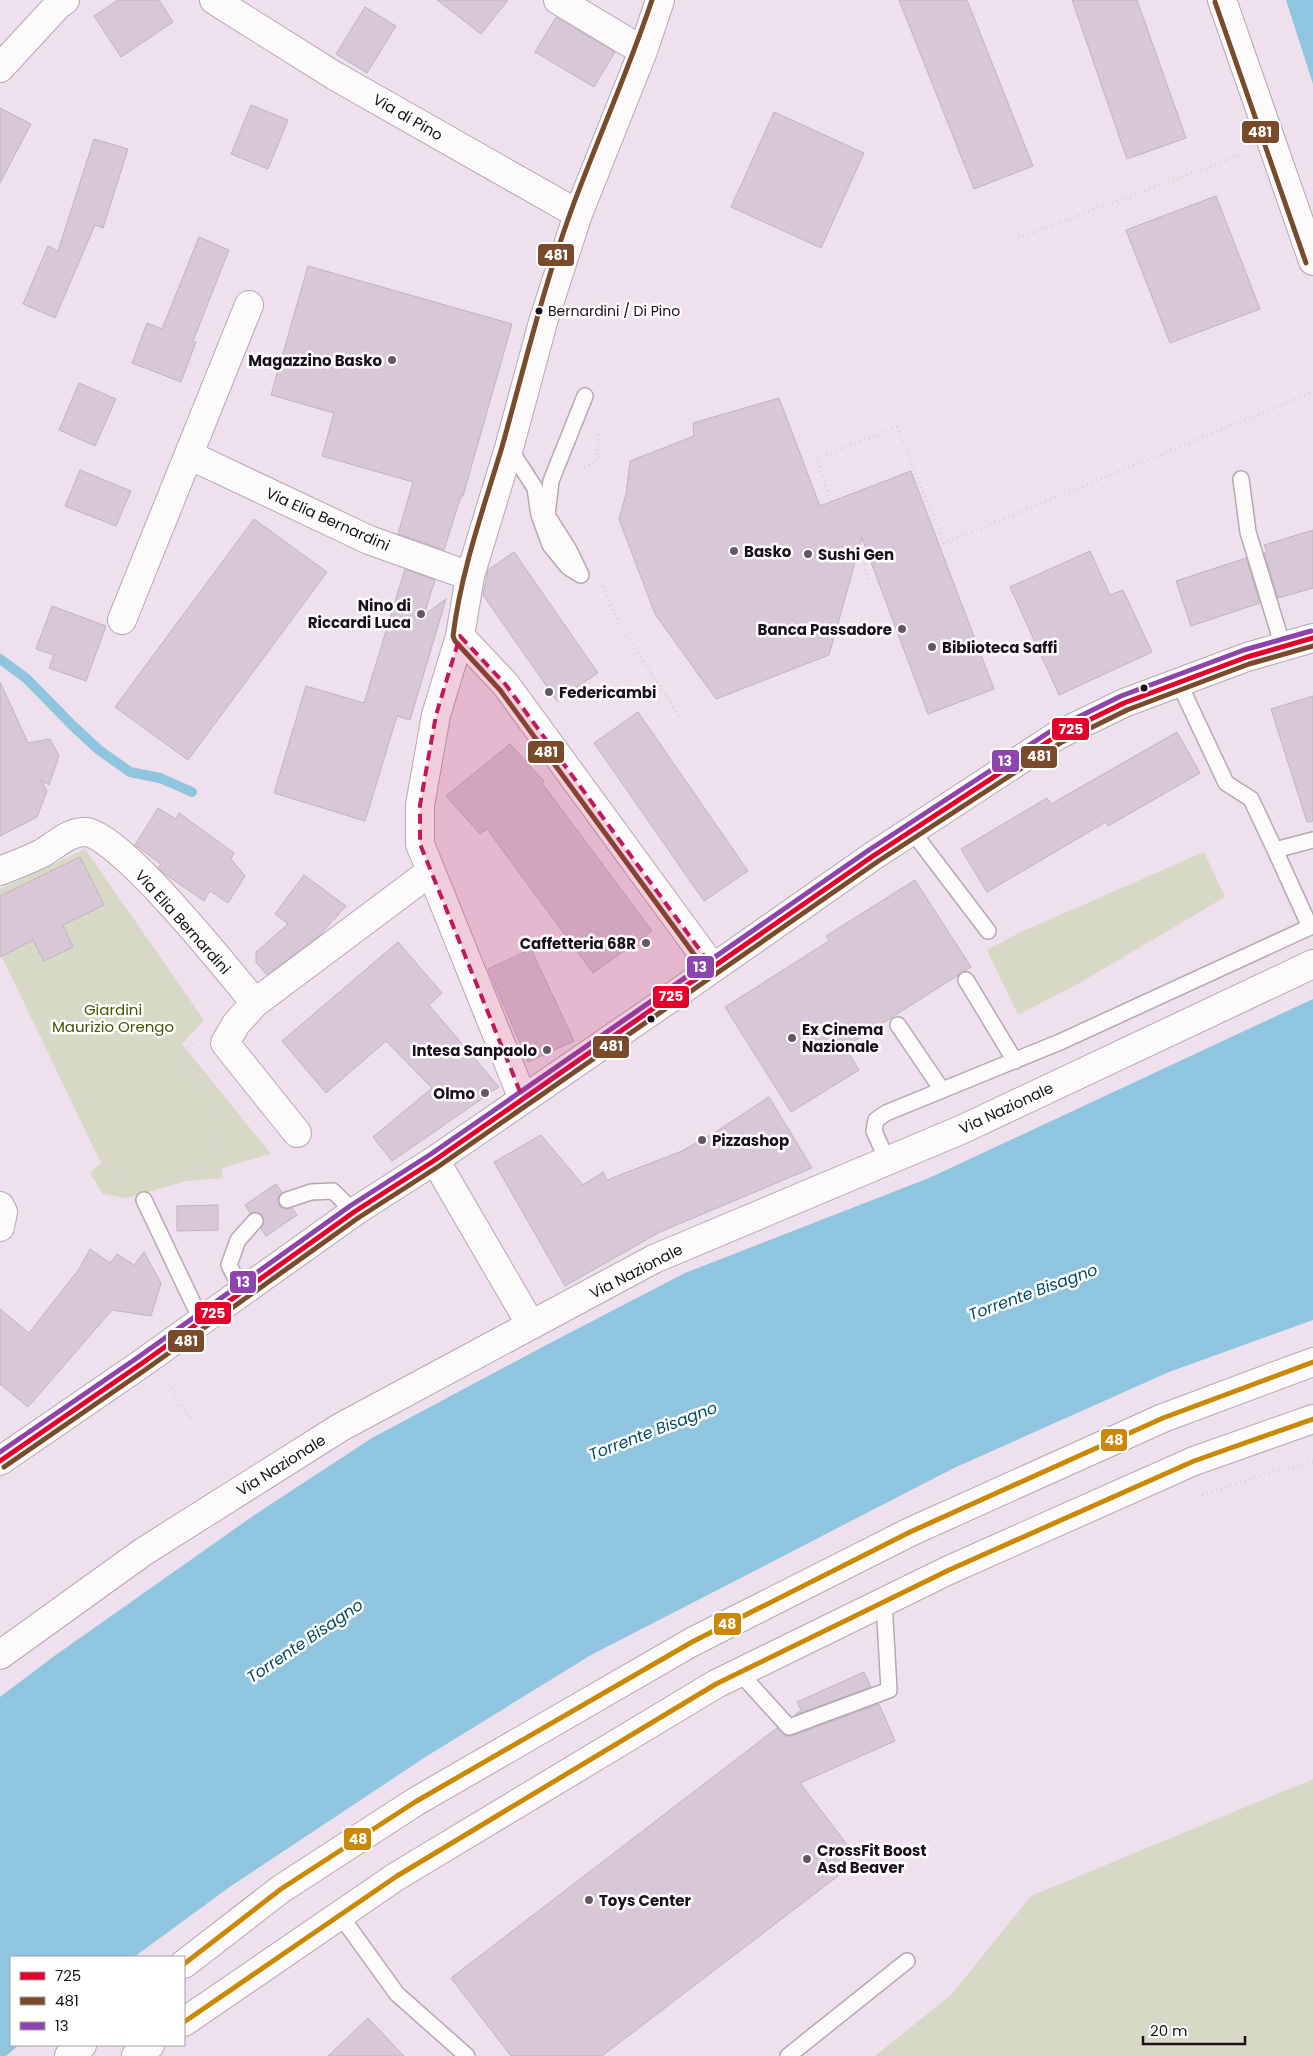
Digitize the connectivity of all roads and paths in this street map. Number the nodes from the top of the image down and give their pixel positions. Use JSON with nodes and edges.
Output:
{"nodes":[{"id":1,"x":66,"y":0,"type":"edge"},
{"id":2,"x":214,"y":0,"type":"edge"},
{"id":3,"x":558,"y":0,"type":"edge"},
{"id":4,"x":660,"y":0,"type":"edge"},
{"id":5,"x":1222,"y":0,"type":"edge"},
{"id":6,"x":243,"y":8,"type":"edge"},
{"id":7,"x":643,"y":51,"type":"junction"},
{"id":8,"x":0,"y":68,"type":"edge"},
{"id":9,"x":1272,"y":144,"type":"junction"},
{"id":10,"x":578,"y":214,"type":"junction"},
{"id":11,"x":1018,"y":238,"type":"dead end"},
{"id":12,"x":1313,"y":261,"type":"edge"},
{"id":13,"x":249,"y":305,"type":"dead end"},
{"id":14,"x":1313,"y":392,"type":"edge"},
{"id":15,"x":585,"y":396,"type":"dead end"},
{"id":16,"x":599,"y":432,"type":"dead end"},
{"id":17,"x":509,"y":448,"type":"junction"},
{"id":18,"x":189,"y":455,"type":"junction"},
{"id":19,"x":581,"y":468,"type":"dead end"},
{"id":20,"x":1241,"y":479,"type":"dead end"},
{"id":21,"x":470,"y":576,"type":"junction"},
{"id":22,"x":601,"y":580,"type":"dead end"},
{"id":23,"x":869,"y":580,"type":"dead end"},
{"id":24,"x":122,"y":620,"type":"dead end"},
{"id":25,"x":460,"y":636,"type":"junction"},
{"id":26,"x":1313,"y":638,"type":"edge"},
{"id":27,"x":1283,"y":647,"type":"junction"},
{"id":28,"x":1179,"y":683,"type":"junction"},
{"id":29,"x":684,"y":723,"type":"dead end"},
{"id":30,"x":912,"y":831,"type":"junction"},
{"id":31,"x":1313,"y":840,"type":"edge"},
{"id":32,"x":1275,"y":850,"type":"junction"},
{"id":33,"x":0,"y":871,"type":"edge"},
{"id":34,"x":430,"y":872,"type":"junction"},
{"id":35,"x":1311,"y":928,"type":"edge"},
{"id":36,"x":988,"y":931,"type":"dead end"},
{"id":37,"x":1313,"y":964,"type":"edge"},
{"id":38,"x":713,"y":968,"type":"junction"},
{"id":39,"x":966,"y":980,"type":"dead end"},
{"id":40,"x":255,"y":1003,"type":"junction"},
{"id":41,"x":898,"y":1025,"type":"dead end"},
{"id":42,"x":226,"y":1043,"type":"junction"},
{"id":43,"x":1015,"y":1060,"type":"junction"},
{"id":44,"x":942,"y":1090,"type":"junction"},
{"id":45,"x":92,"y":1095,"type":"dead end"},
{"id":46,"x":523,"y":1099,"type":"junction"},
{"id":47,"x":297,"y":1132,"type":"dead end"},
{"id":48,"x":435,"y":1160,"type":"junction"},
{"id":49,"x":887,"y":1160,"type":"junction"},
{"id":50,"x":135,"y":1181,"type":"dead end"},
{"id":51,"x":159,"y":1184,"type":"dead end"},
{"id":52,"x":144,"y":1200,"type":"dead end"},
{"id":53,"x":287,"y":1200,"type":"dead end"},
{"id":54,"x":0,"y":1206,"type":"edge"},
{"id":55,"x":354,"y":1212,"type":"junction"},
{"id":56,"x":255,"y":1221,"type":"dead end"},
{"id":57,"x":0,"y":1227,"type":"edge"},
{"id":58,"x":242,"y":1292,"type":"junction"},
{"id":59,"x":201,"y":1320,"type":"junction"},
{"id":60,"x":531,"y":1325,"type":"junction"},
{"id":61,"x":150,"y":1357,"type":"junction"},
{"id":62,"x":1313,"y":1362,"type":"edge"},
{"id":63,"x":191,"y":1419,"type":"dead end"},
{"id":64,"x":1313,"y":1419,"type":"edge"},
{"id":65,"x":0,"y":1461,"type":"edge"},
{"id":66,"x":884,"y":1601,"type":"junction"},
{"id":67,"x":0,"y":1654,"type":"edge"},
{"id":68,"x":738,"y":1672,"type":"junction"},
{"id":69,"x":340,"y":1915,"type":"junction"},
{"id":70,"x":907,"y":1961,"type":"dead end"},
{"id":71,"x":185,"y":1963,"type":"edge"},
{"id":72,"x":185,"y":2021,"type":"edge"},
{"id":73,"x":81,"y":2046,"type":"edge"},
{"id":74,"x":149,"y":2046,"type":"edge"},
{"id":75,"x":69,"y":2056,"type":"edge"},
{"id":76,"x":136,"y":2056,"type":"edge"},
{"id":77,"x":467,"y":2056,"type":"edge"},
{"id":78,"x":788,"y":2056,"type":"edge"}],
"edges":[{"from":1,"to":8,"type":"main road"},
{"from":2,"to":6,"type":"main road","name":"Via di Pino"},
{"from":3,"to":7,"type":"main road"},
{"from":4,"to":7,"type":"main road"},
{"from":5,"to":9,"type":"main road"},
{"from":6,"to":10,"type":"main road","name":"Via di Pino"},
{"from":7,"to":10,"type":"main road"},
{"from":9,"to":11,"type":"path"},
{"from":9,"to":12,"type":"main road"},
{"from":10,"to":17,"type":"main road"},
{"from":13,"to":18,"type":"main road"},
{"from":14,"to":23,"type":"path"},
{"from":15,"to":17,"type":"lane"},
{"from":16,"to":19,"type":"path"},
{"from":17,"to":21,"type":"main road"},
{"from":18,"to":21,"type":"main road","name":"Via Elia Bernardini"},
{"from":18,"to":24,"type":"main road"},
{"from":20,"to":27,"type":"lane"},
{"from":21,"to":25,"type":"main road"},
{"from":22,"to":29,"type":"path"},
{"from":25,"to":34,"type":"main road"},
{"from":25,"to":38,"type":"main road"},
{"from":26,"to":27,"type":"main road"},
{"from":27,"to":28,"type":"main road"},
{"from":28,"to":30,"type":"main road"},
{"from":28,"to":32,"type":"lane"},
{"from":30,"to":36,"type":"lane"},
{"from":30,"to":38,"type":"main road"},
{"from":31,"to":32,"type":"lane"},
{"from":32,"to":35,"type":"lane"},
{"from":33,"to":40,"type":"main road","name":"Via Elia Bernardini"},
{"from":34,"to":40,"type":"main road"},
{"from":34,"to":46,"type":"main road"},
{"from":35,"to":43,"type":"lane"},
{"from":37,"to":49,"type":"main road","name":"Via Nazionale"},
{"from":38,"to":46,"type":"main road"},
{"from":39,"to":43,"type":"lane"},
{"from":40,"to":42,"type":"main road"},
{"from":41,"to":44,"type":"lane"},
{"from":42,"to":47,"type":"main road"},
{"from":42,"to":51,"type":"path"},
{"from":43,"to":44,"type":"lane"},
{"from":44,"to":49,"type":"lane"},
{"from":45,"to":50,"type":"path"},
{"from":46,"to":48,"type":"main road"},
{"from":48,"to":55,"type":"main road"},
{"from":48,"to":60,"type":"main road"},
{"from":49,"to":60,"type":"main road","name":"Via Nazionale"},
{"from":52,"to":59,"type":"lane"},
{"from":53,"to":55,"type":"lane"},
{"from":54,"to":57,"type":"main road"},
{"from":55,"to":58,"type":"main road"},
{"from":56,"to":58,"type":"lane"},
{"from":58,"to":59,"type":"main road"},
{"from":59,"to":61,"type":"main road"},
{"from":60,"to":67,"type":"main road","name":"Via Nazionale"},
{"from":61,"to":63,"type":"path"},
{"from":61,"to":65,"type":"main road"},
{"from":62,"to":71,"type":"main road"},
{"from":64,"to":66,"type":"main road"},
{"from":66,"to":68,"type":"main road"},
{"from":66,"to":68,"type":"lane"},
{"from":68,"to":69,"type":"main road"},
{"from":69,"to":72,"type":"main road"},
{"from":69,"to":77,"type":"lane"},
{"from":70,"to":78,"type":"lane"},
{"from":73,"to":75,"type":"main road"},
{"from":74,"to":76,"type":"main road"}]}
